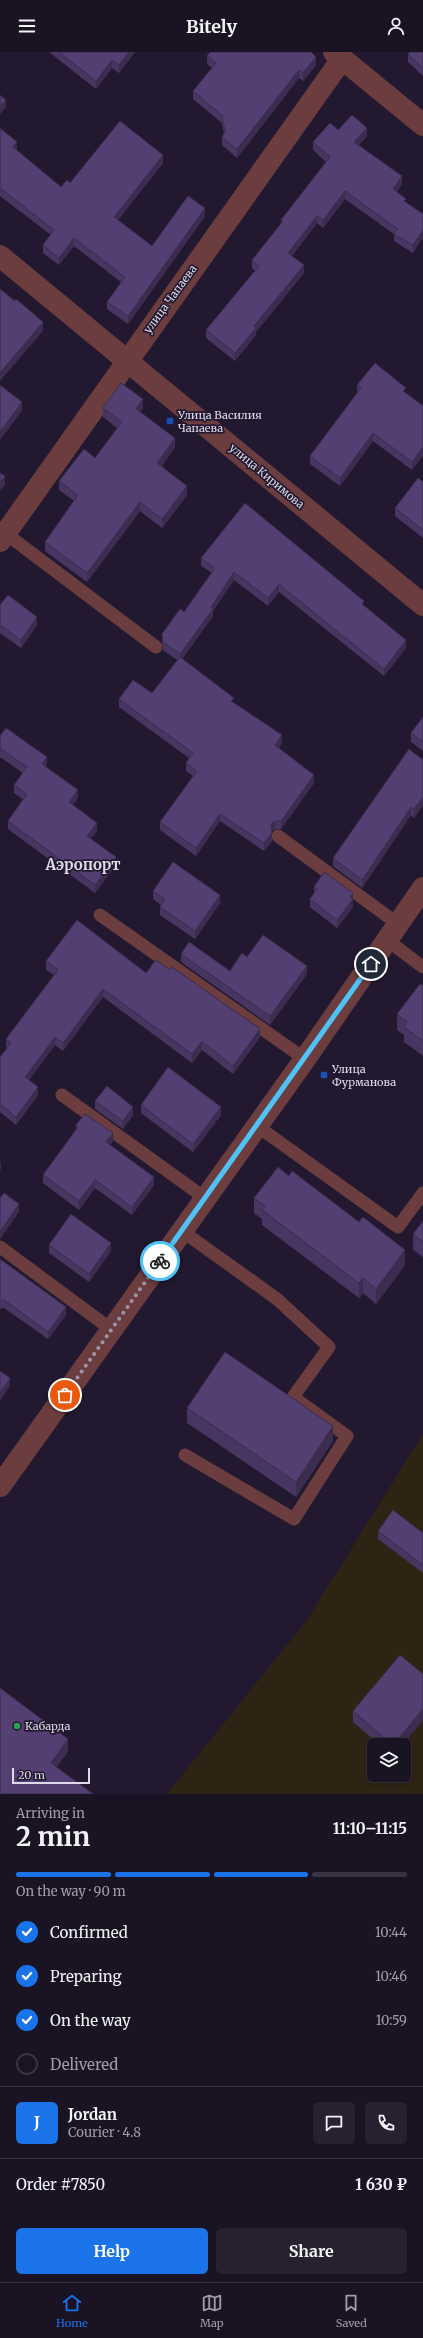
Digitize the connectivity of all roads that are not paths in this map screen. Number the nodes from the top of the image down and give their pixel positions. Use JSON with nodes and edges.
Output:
{"nodes":[{"id":1,"x":338,"y":56,"type":"edge"},
{"id":2,"x":423,"y":125,"type":"edge"},
{"id":3,"x":0,"y":256,"type":"edge"},
{"id":4,"x":126,"y":360,"type":"junction"},
{"id":5,"x":3,"y":537,"type":"edge"},
{"id":6,"x":423,"y":605,"type":"edge"},
{"id":7,"x":156,"y":647,"type":"dead end"},
{"id":8,"x":278,"y":836,"type":"dead end"},
{"id":9,"x":423,"y":888,"type":"edge"},
{"id":10,"x":100,"y":914,"type":"dead end"},
{"id":11,"x":392,"y":932,"type":"junction"},
{"id":12,"x":423,"y":968,"type":"edge"},
{"id":13,"x":305,"y":1059,"type":"junction"},
{"id":14,"x":62,"y":1095,"type":"dead end"},
{"id":15,"x":257,"y":1126,"type":"junction"},
{"id":16,"x":423,"y":1193,"type":"edge"},
{"id":17,"x":205,"y":1198,"type":"junction"},
{"id":18,"x":182,"y":1231,"type":"junction"},
{"id":19,"x":0,"y":1247,"type":"edge"},
{"id":20,"x":112,"y":1330,"type":"junction"},
{"id":21,"x":185,"y":1455,"type":"dead end"},
{"id":22,"x":0,"y":1486,"type":"edge"}],
"edges":[{"from":1,"to":2,"type":"street"},
{"from":1,"to":4,"type":"street","name":"улица Чапаева"},
{"from":3,"to":4,"type":"street","name":"улица Киримова"},
{"from":4,"to":5,"type":"street","name":"улица Чапаева"},
{"from":4,"to":6,"type":"street","name":"улица Киримова"},
{"from":5,"to":7,"type":"lane"},
{"from":8,"to":11,"type":"lane"},
{"from":9,"to":11,"type":"street"},
{"from":10,"to":13,"type":"lane"},
{"from":11,"to":12,"type":"lane"},
{"from":11,"to":13,"type":"street"},
{"from":13,"to":15,"type":"street"},
{"from":14,"to":17,"type":"lane"},
{"from":15,"to":16,"type":"lane"},
{"from":15,"to":17,"type":"street"},
{"from":17,"to":18,"type":"street"},
{"from":18,"to":20,"type":"street"},
{"from":18,"to":21,"type":"lane"},
{"from":19,"to":20,"type":"lane"},
{"from":20,"to":22,"type":"street"}]}
